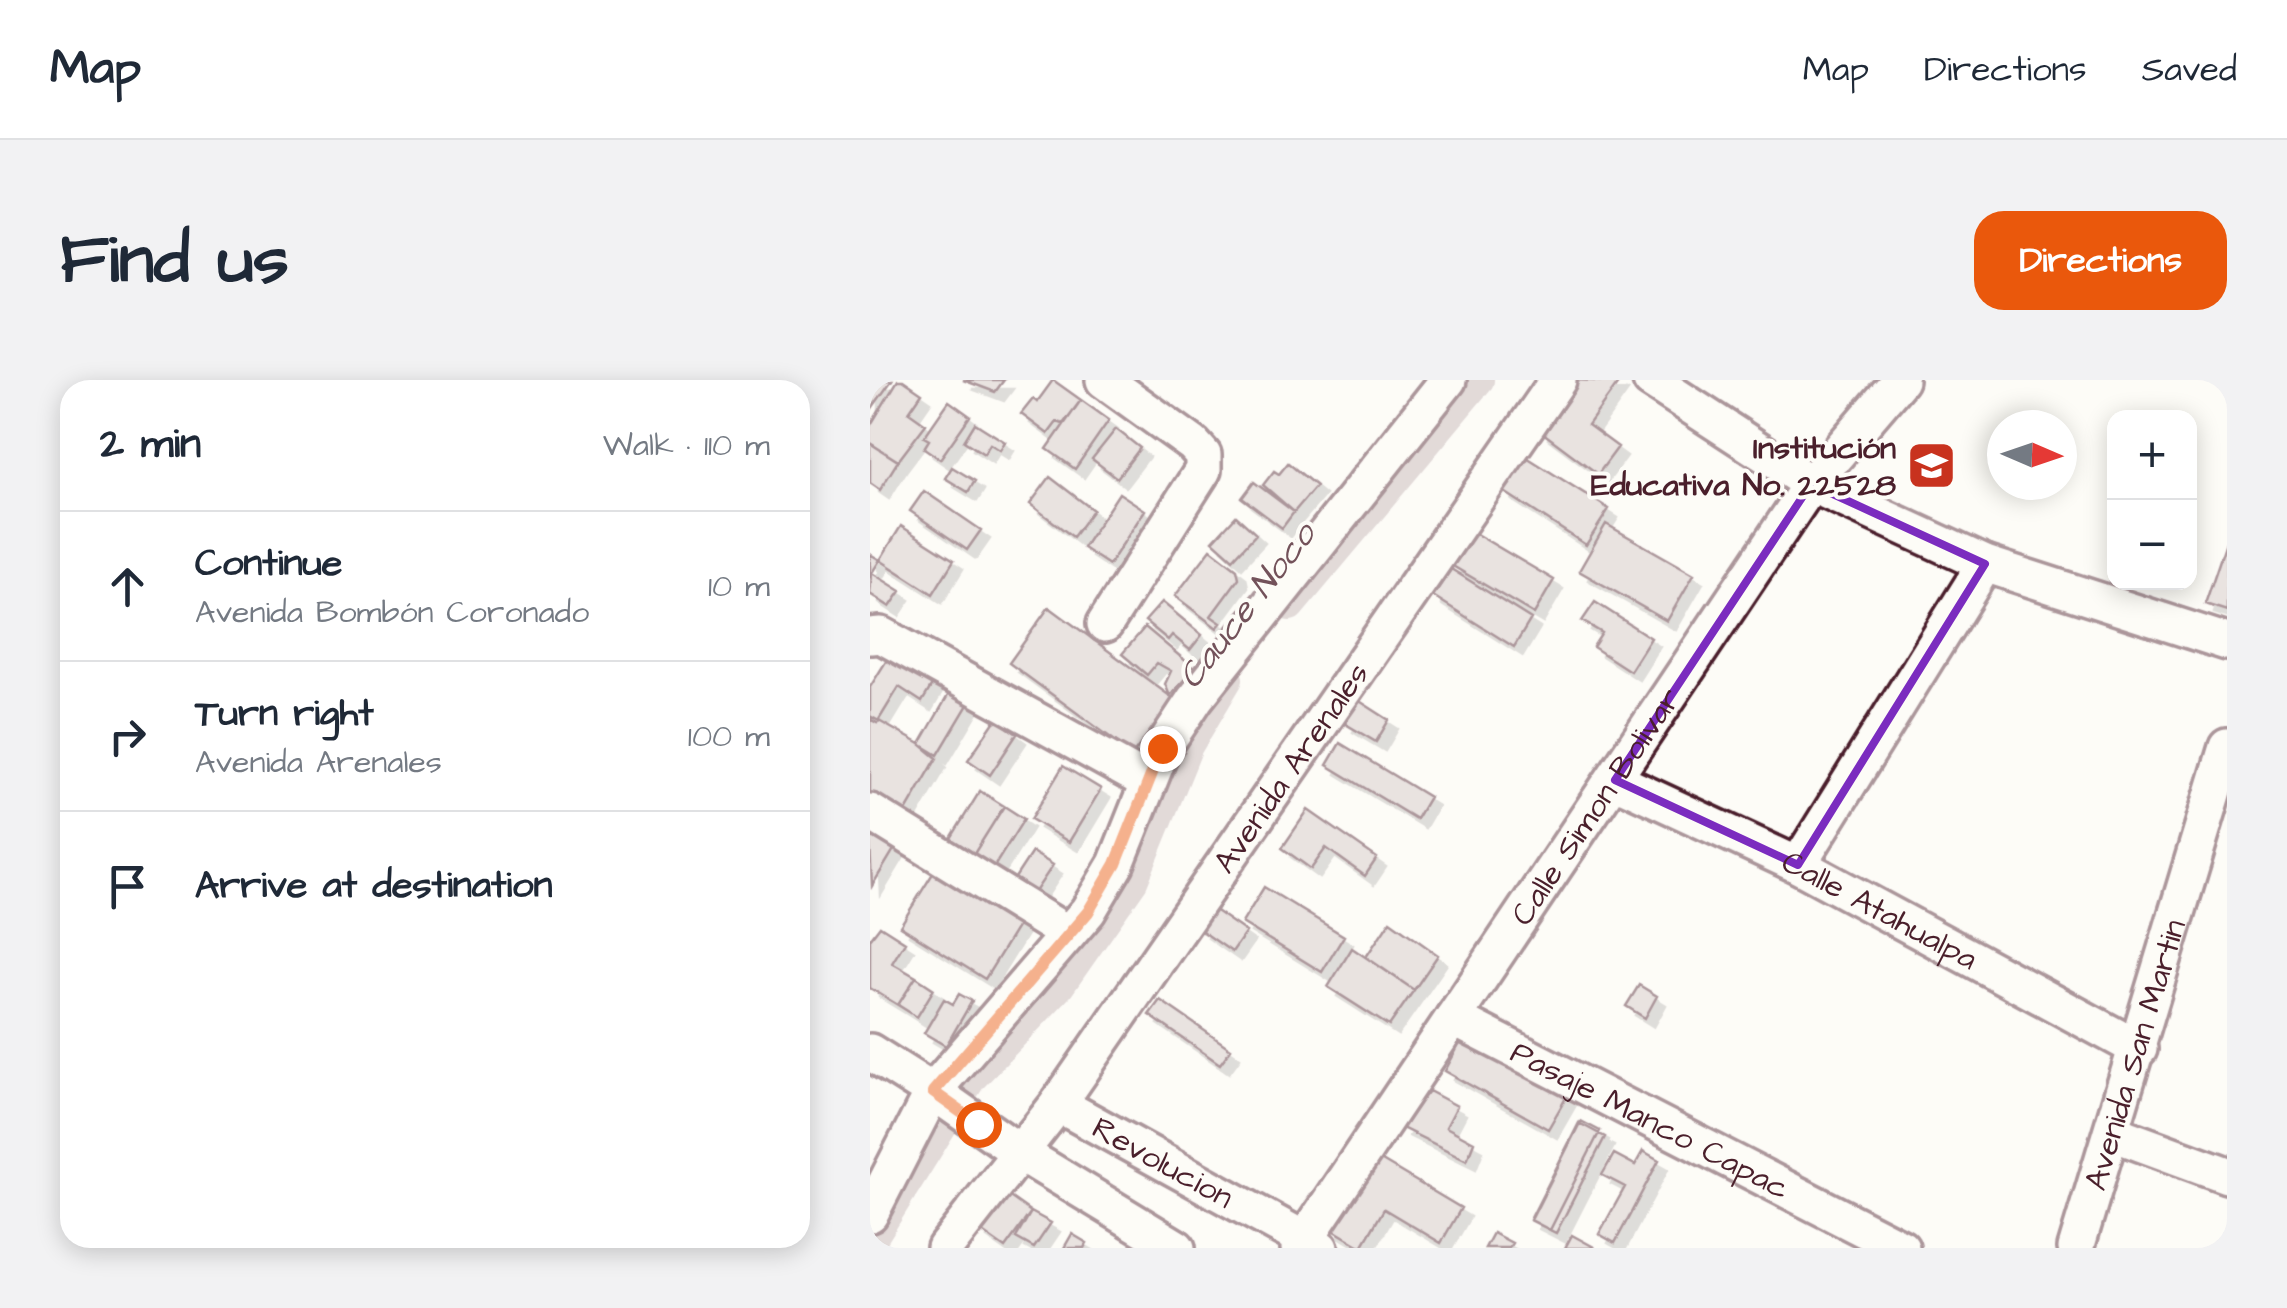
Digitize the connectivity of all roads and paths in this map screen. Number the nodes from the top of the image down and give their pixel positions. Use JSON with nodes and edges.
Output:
{"nodes":[{"id":1,"x":1104,"y":380,"type":"edge"},
{"id":2,"x":1448,"y":380,"type":"edge"},
{"id":3,"x":1558,"y":380,"type":"edge"},
{"id":4,"x":1651,"y":380,"type":"edge"},
{"id":5,"x":1900,"y":380,"type":"edge"},
{"id":6,"x":1810,"y":484,"type":"junction"},
{"id":7,"x":1985,"y":564,"type":"junction"},
{"id":8,"x":1105,"y":624,"type":"dead end"},
{"id":9,"x":870,"y":636,"type":"edge"},
{"id":10,"x":2227,"y":642,"type":"edge"},
{"id":11,"x":2227,"y":747,"type":"edge"},
{"id":12,"x":1615,"y":780,"type":"junction"},
{"id":13,"x":1148,"y":782,"type":"junction"},
{"id":14,"x":870,"y":812,"type":"edge"},
{"id":15,"x":1798,"y":865,"type":"junction"},
{"id":16,"x":1068,"y":934,"type":"junction"},
{"id":17,"x":1453,"y":1018,"type":"junction"},
{"id":18,"x":2138,"y":1048,"type":"junction"},
{"id":19,"x":870,"y":1052,"type":"edge"},
{"id":20,"x":935,"y":1093,"type":"junction"},
{"id":21,"x":1058,"y":1104,"type":"junction"},
{"id":22,"x":2113,"y":1133,"type":"junction"},
{"id":23,"x":1019,"y":1152,"type":"junction"},
{"id":24,"x":2227,"y":1175,"type":"edge"},
{"id":25,"x":870,"y":1214,"type":"edge"},
{"id":26,"x":1307,"y":1246,"type":"edge"},
{"id":27,"x":945,"y":1248,"type":"edge"},
{"id":28,"x":1178,"y":1248,"type":"edge"},
{"id":29,"x":1901,"y":1248,"type":"edge"},
{"id":30,"x":2076,"y":1248,"type":"edge"}],
"edges":[{"from":1,"to":8,"type":"street"},
{"from":2,"to":13,"type":"street"},
{"from":3,"to":21,"type":"street","name":"Avenida Arenales"},
{"from":4,"to":6,"type":"street"},
{"from":5,"to":6,"type":"street","name":"Calle Simon Bolivar"},
{"from":6,"to":7,"type":"street"},
{"from":6,"to":12,"type":"street","name":"Calle Simon Bolivar"},
{"from":7,"to":10,"type":"street"},
{"from":7,"to":15,"type":"street"},
{"from":9,"to":13,"type":"street"},
{"from":11,"to":18,"type":"street","name":"Avenida San Martin"},
{"from":12,"to":15,"type":"street","name":"Calle Atahualpa"},
{"from":12,"to":17,"type":"street","name":"Calle Simon Bolivar"},
{"from":13,"to":16,"type":"street"},
{"from":14,"to":16,"type":"street"},
{"from":15,"to":18,"type":"street","name":"Calle Atahualpa"},
{"from":16,"to":20,"type":"street"},
{"from":17,"to":26,"type":"street","name":"Calle Simon Bolivar"},
{"from":17,"to":29,"type":"street","name":"Pasaje Manco Capac"},
{"from":18,"to":22,"type":"street","name":"Avenida San Martin"},
{"from":19,"to":20,"type":"street","name":"Revolucion"},
{"from":20,"to":23,"type":"street","name":"Revolucion"},
{"from":20,"to":25,"type":"street"},
{"from":21,"to":23,"type":"street","name":"Avenida Arenales"},
{"from":21,"to":26,"type":"street","name":"Revolucion"},
{"from":22,"to":24,"type":"street"},
{"from":22,"to":30,"type":"street","name":"Avenida San Martin"},
{"from":23,"to":27,"type":"street","name":"Avenida Arenales"},
{"from":23,"to":28,"type":"street","name":"Revolucion"}]}
